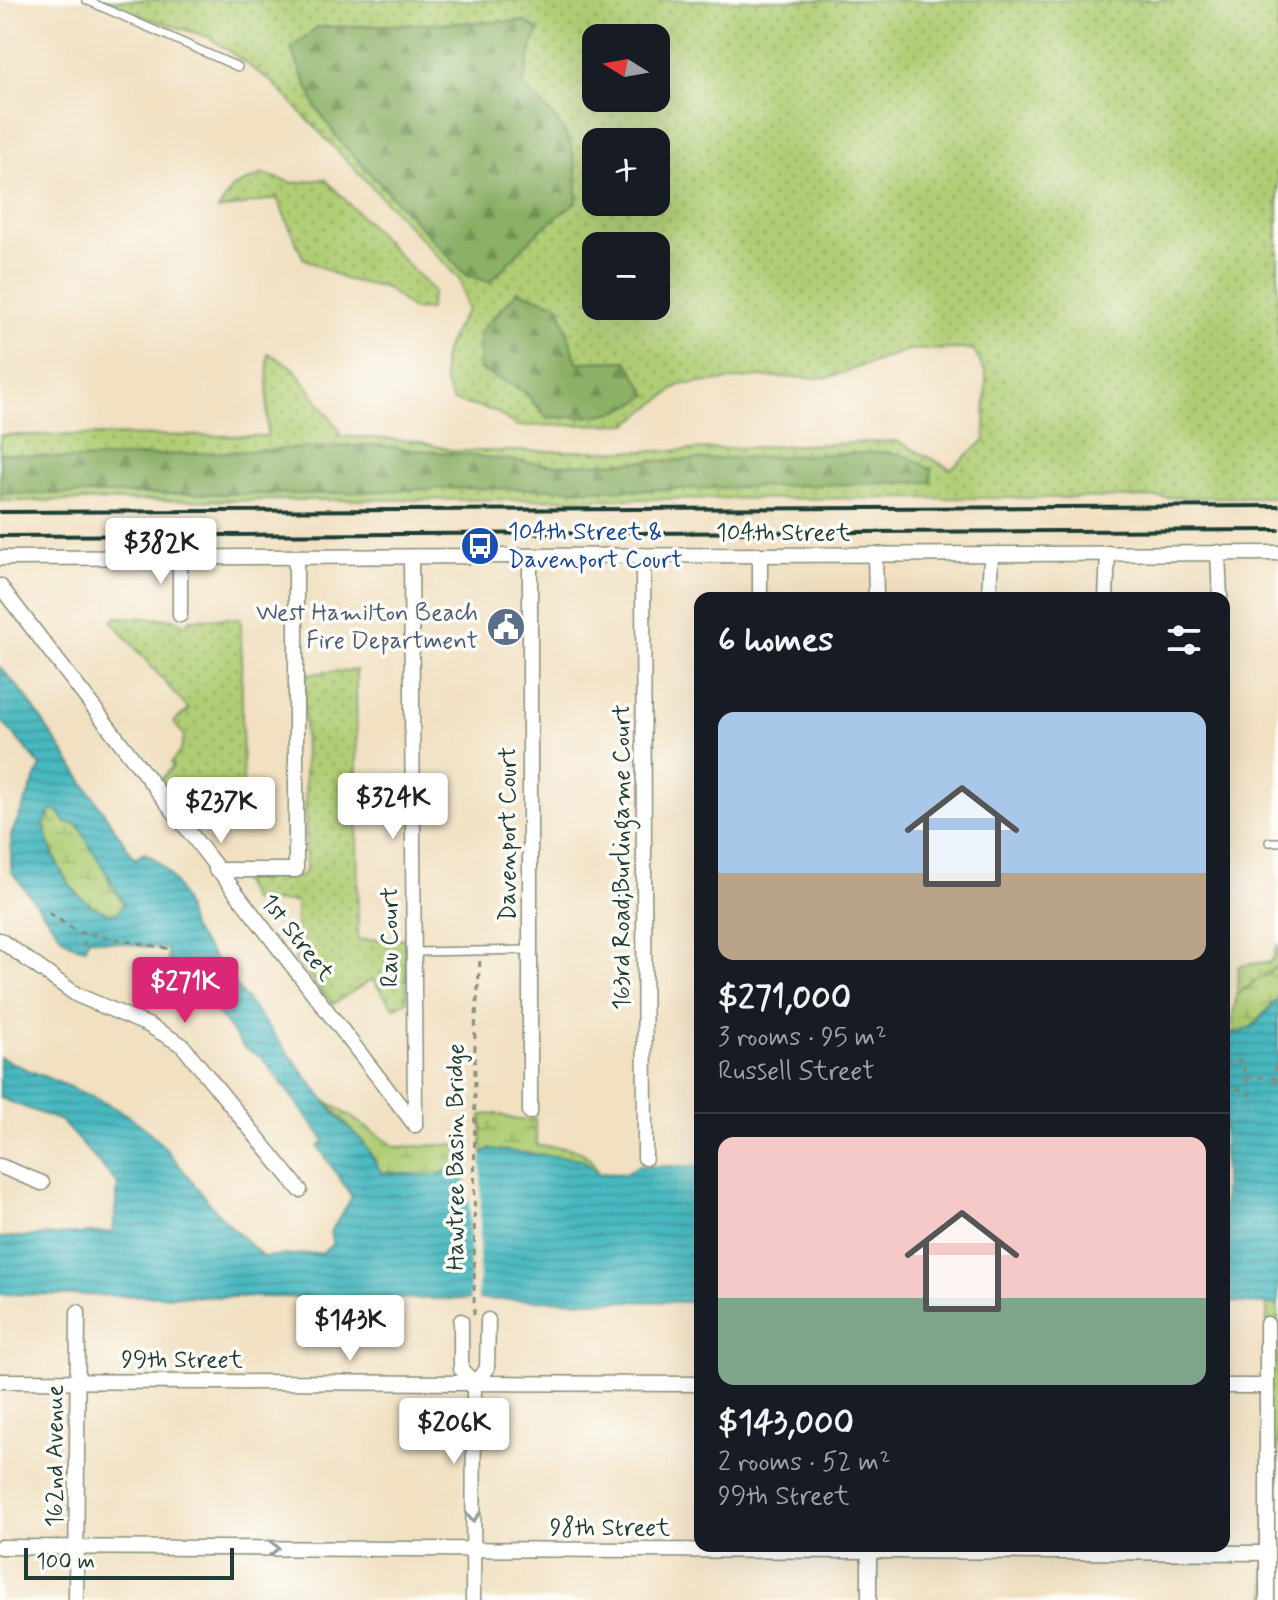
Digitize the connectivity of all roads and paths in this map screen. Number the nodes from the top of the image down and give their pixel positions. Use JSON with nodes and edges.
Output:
{"nodes":[{"id":1,"x":86,"y":0,"type":"edge"},
{"id":2,"x":238,"y":67,"type":"dead end"},
{"id":3,"x":1218,"y":552,"type":"junction"},
{"id":4,"x":1108,"y":553,"type":"junction"},
{"id":5,"x":1278,"y":553,"type":"edge"},
{"id":6,"x":875,"y":554,"type":"junction"},
{"id":7,"x":643,"y":555,"type":"junction"},
{"id":8,"x":760,"y":555,"type":"junction"},
{"id":9,"x":991,"y":555,"type":"junction"},
{"id":10,"x":530,"y":556,"type":"junction"},
{"id":11,"x":296,"y":557,"type":"junction"},
{"id":12,"x":411,"y":557,"type":"junction"},
{"id":13,"x":0,"y":558,"type":"edge"},
{"id":14,"x":180,"y":558,"type":"junction"},
{"id":15,"x":0,"y":586,"type":"edge"},
{"id":16,"x":760,"y":592,"type":"edge"},
{"id":17,"x":876,"y":592,"type":"edge"},
{"id":18,"x":989,"y":592,"type":"edge"},
{"id":19,"x":1106,"y":592,"type":"edge"},
{"id":20,"x":1220,"y":592,"type":"edge"},
{"id":21,"x":180,"y":615,"type":"dead end"},
{"id":22,"x":216,"y":870,"type":"junction"},
{"id":23,"x":49,"y":913,"type":"dead end"},
{"id":24,"x":86,"y":934,"type":"junction"},
{"id":25,"x":0,"y":940,"type":"edge"},
{"id":26,"x":83,"y":947,"type":"dead end"},
{"id":27,"x":171,"y":949,"type":"dead end"},
{"id":28,"x":531,"y":950,"type":"junction"},
{"id":29,"x":480,"y":951,"type":"junction"},
{"id":30,"x":412,"y":952,"type":"junction"},
{"id":31,"x":1230,"y":1062,"type":"edge"},
{"id":32,"x":1275,"y":1066,"type":"dead end"},
{"id":33,"x":1246,"y":1077,"type":"junction"},
{"id":34,"x":1275,"y":1078,"type":"junction"},
{"id":35,"x":1276,"y":1088,"type":"edge"},
{"id":36,"x":1248,"y":1089,"type":"junction"},
{"id":37,"x":1230,"y":1090,"type":"edge"},
{"id":38,"x":1252,"y":1104,"type":"dead end"},
{"id":39,"x":530,"y":1112,"type":"dead end"},
{"id":40,"x":415,"y":1125,"type":"joint"},
{"id":41,"x":645,"y":1158,"type":"dead end"},
{"id":42,"x":0,"y":1166,"type":"edge"},
{"id":43,"x":42,"y":1183,"type":"dead end"},
{"id":44,"x":300,"y":1190,"type":"dead end"},
{"id":45,"x":78,"y":1312,"type":"dead end"},
{"id":46,"x":474,"y":1319,"type":"junction"},
{"id":47,"x":1267,"y":1324,"type":"dead end"},
{"id":48,"x":0,"y":1381,"type":"edge"},
{"id":49,"x":77,"y":1381,"type":"junction"},
{"id":50,"x":474,"y":1383,"type":"junction"},
{"id":51,"x":694,"y":1384,"type":"edge"},
{"id":52,"x":1230,"y":1386,"type":"edge"},
{"id":53,"x":1267,"y":1386,"type":"junction"},
{"id":54,"x":0,"y":1547,"type":"edge"},
{"id":55,"x":76,"y":1547,"type":"junction"},
{"id":56,"x":473,"y":1549,"type":"junction"},
{"id":57,"x":694,"y":1549,"type":"edge"},
{"id":58,"x":869,"y":1552,"type":"edge"},
{"id":59,"x":1168,"y":1552,"type":"edge"},
{"id":60,"x":1267,"y":1553,"type":"junction"},
{"id":61,"x":76,"y":1600,"type":"edge"},
{"id":62,"x":473,"y":1600,"type":"edge"},
{"id":63,"x":869,"y":1600,"type":"edge"},
{"id":64,"x":1267,"y":1600,"type":"edge"}],
"edges":[{"from":1,"to":2,"type":"lane"},
{"from":3,"to":4,"type":"street","name":"104th Street"},
{"from":3,"to":5,"type":"street","name":"104th Street"},
{"from":3,"to":20,"type":"street"},
{"from":4,"to":9,"type":"street","name":"104th Street"},
{"from":4,"to":19,"type":"street"},
{"from":6,"to":8,"type":"street","name":"104th Street"},
{"from":6,"to":9,"type":"street","name":"104th Street"},
{"from":6,"to":17,"type":"street"},
{"from":7,"to":8,"type":"street","name":"104th Street"},
{"from":7,"to":10,"type":"street","name":"104th Street"},
{"from":7,"to":41,"type":"street","name":"163rd Road;Burlingame Court"},
{"from":8,"to":16,"type":"street"},
{"from":9,"to":18,"type":"street"},
{"from":10,"to":12,"type":"street","name":"104th Street"},
{"from":10,"to":28,"type":"street","name":"Davenport Court"},
{"from":11,"to":12,"type":"street","name":"104th Street"},
{"from":11,"to":14,"type":"street","name":"104th Street"},
{"from":11,"to":22,"type":"street"},
{"from":12,"to":30,"type":"street","name":"Rau Court"},
{"from":13,"to":14,"type":"street","name":"104th Street"},
{"from":14,"to":21,"type":"street"},
{"from":15,"to":22,"type":"street","name":"1st Street"},
{"from":22,"to":40,"type":"street","name":"1st Street"},
{"from":23,"to":24,"type":"path"},
{"from":24,"to":26,"type":"path"},
{"from":24,"to":27,"type":"path"},
{"from":25,"to":44,"type":"street"},
{"from":28,"to":29,"type":"lane"},
{"from":28,"to":39,"type":"street","name":"Davenport Court"},
{"from":29,"to":30,"type":"lane"},
{"from":29,"to":46,"type":"path","name":"Hawtree Basin Bridge"},
{"from":30,"to":40,"type":"street","name":"Rau Court"},
{"from":31,"to":33,"type":"path"},
{"from":32,"to":34,"type":"path"},
{"from":33,"to":34,"type":"path"},
{"from":33,"to":36,"type":"path"},
{"from":34,"to":35,"type":"path"},
{"from":36,"to":37,"type":"path"},
{"from":36,"to":38,"type":"path"},
{"from":42,"to":43,"type":"street"},
{"from":45,"to":49,"type":"street","name":"162nd Avenue"},
{"from":46,"to":50,"type":"street"},
{"from":46,"to":50,"type":"street"},
{"from":47,"to":53,"type":"street"},
{"from":48,"to":49,"type":"street","name":"99th Street"},
{"from":49,"to":50,"type":"street","name":"99th Street"},
{"from":49,"to":55,"type":"street","name":"162nd Avenue"},
{"from":50,"to":51,"type":"street","name":"99th Street"},
{"from":50,"to":56,"type":"street","one_way":true},
{"from":52,"to":53,"type":"street"},
{"from":53,"to":60,"type":"street"},
{"from":54,"to":55,"type":"street","name":"98th Street"},
{"from":55,"to":56,"type":"street","name":"98th Street","one_way":true},
{"from":55,"to":61,"type":"street","name":"162nd Avenue"},
{"from":56,"to":57,"type":"street","name":"98th Street"},
{"from":56,"to":62,"type":"street"},
{"from":58,"to":63,"type":"street"},
{"from":59,"to":60,"type":"street","name":"98th Street"},
{"from":60,"to":64,"type":"street"}]}
